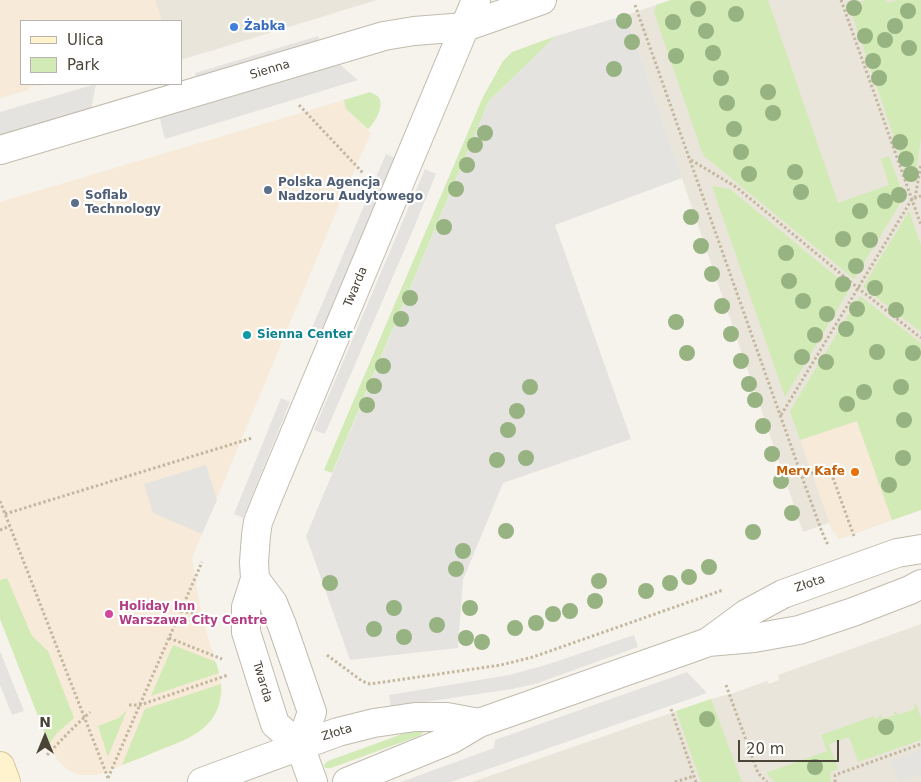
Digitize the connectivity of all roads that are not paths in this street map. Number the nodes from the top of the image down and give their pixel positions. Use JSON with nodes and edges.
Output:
{"nodes":[{"id":1,"x":476,"y":0,"type":"edge"},
{"id":2,"x":542,"y":0,"type":"edge"},
{"id":3,"x":465,"y":27,"type":"junction"},
{"id":4,"x":0,"y":150,"type":"edge"},
{"id":5,"x":921,"y":549,"type":"edge"},
{"id":6,"x":255,"y":579,"type":"junction"},
{"id":7,"x":921,"y":584,"type":"edge"},
{"id":8,"x":708,"y":642,"type":"junction"},
{"id":9,"x":479,"y":723,"type":"junction"},
{"id":10,"x":300,"y":746,"type":"junction"},
{"id":11,"x":0,"y":766,"type":"edge"},
{"id":12,"x":6,"y":782,"type":"edge"},
{"id":13,"x":202,"y":782,"type":"edge"},
{"id":14,"x":313,"y":782,"type":"edge"},
{"id":15,"x":347,"y":782,"type":"edge"}],
"edges":[{"from":1,"to":3,"type":"street","name":"Twarda"},
{"from":2,"to":3,"type":"street","name":"Sienna"},
{"from":3,"to":4,"type":"street","name":"Sienna"},
{"from":3,"to":6,"type":"street","name":"Twarda"},
{"from":5,"to":8,"type":"street","name":"Złota"},
{"from":6,"to":10,"type":"street"},
{"from":6,"to":10,"type":"street","name":"Twarda"},
{"from":7,"to":8,"type":"street","name":"Złota"},
{"from":8,"to":9,"type":"street","name":"Złota"},
{"from":9,"to":10,"type":"street","name":"Złota"},
{"from":9,"to":15,"type":"street","name":"Złota"},
{"from":10,"to":13,"type":"street","name":"Złota"},
{"from":10,"to":14,"type":"street","name":"Twarda"},
{"from":11,"to":12,"type":"street"}]}
